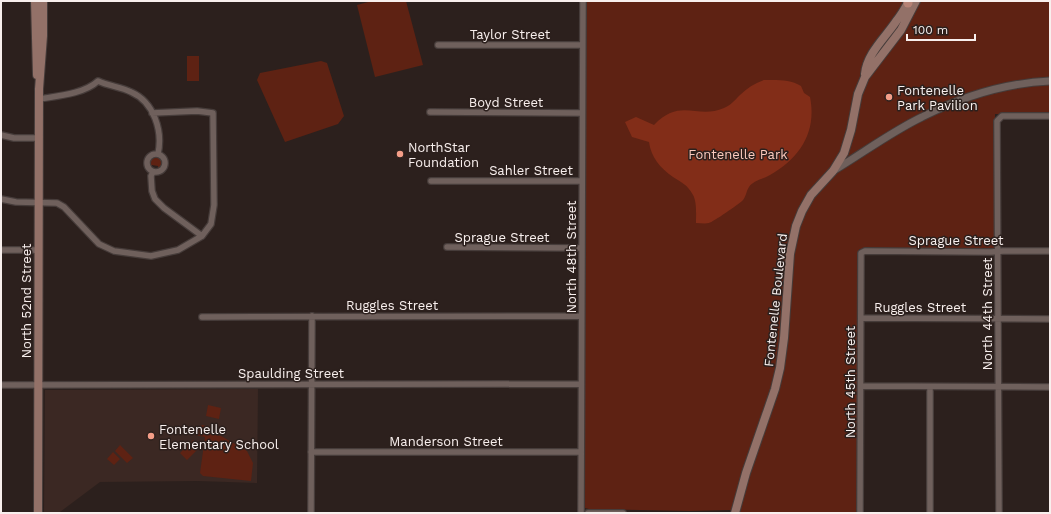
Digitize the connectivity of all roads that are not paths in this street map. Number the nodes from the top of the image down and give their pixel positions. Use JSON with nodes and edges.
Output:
{"nodes":[{"id":1,"x":35,"y":1,"type":"edge"},
{"id":2,"x":43,"y":1,"type":"edge"},
{"id":3,"x":583,"y":1,"type":"edge"},
{"id":4,"x":910,"y":1,"type":"edge"},
{"id":5,"x":438,"y":45,"type":"dead end"},
{"id":6,"x":582,"y":45,"type":"junction"},
{"id":7,"x":1050,"y":81,"type":"edge"},
{"id":8,"x":39,"y":89,"type":"junction"},
{"id":9,"x":39,"y":99,"type":"junction"},
{"id":10,"x":430,"y":112,"type":"dead end"},
{"id":11,"x":152,"y":113,"type":"junction"},
{"id":12,"x":582,"y":113,"type":"junction"},
{"id":13,"x":1050,"y":116,"type":"edge"},
{"id":14,"x":1,"y":135,"type":"edge"},
{"id":15,"x":39,"y":138,"type":"junction"},
{"id":16,"x":844,"y":153,"type":"junction"},
{"id":17,"x":158,"y":154,"type":"junction"},
{"id":18,"x":853,"y":159,"type":"junction"},
{"id":19,"x":833,"y":171,"type":"junction"},
{"id":20,"x":153,"y":172,"type":"junction"},
{"id":21,"x":431,"y":180,"type":"dead end"},
{"id":22,"x":582,"y":180,"type":"junction"},
{"id":23,"x":1,"y":199,"type":"edge"},
{"id":24,"x":38,"y":202,"type":"junction"},
{"id":25,"x":202,"y":236,"type":"junction"},
{"id":26,"x":447,"y":248,"type":"dead end"},
{"id":27,"x":582,"y":248,"type":"junction"},
{"id":28,"x":1,"y":250,"type":"edge"},
{"id":29,"x":39,"y":251,"type":"junction"},
{"id":30,"x":998,"y":251,"type":"junction"},
{"id":31,"x":1050,"y":251,"type":"edge"},
{"id":32,"x":862,"y":252,"type":"joint"},
{"id":33,"x":312,"y":316,"type":"junction"},
{"id":34,"x":582,"y":316,"type":"junction"},
{"id":35,"x":202,"y":317,"type":"dead end"},
{"id":36,"x":861,"y":318,"type":"junction"},
{"id":37,"x":998,"y":319,"type":"junction"},
{"id":38,"x":1050,"y":319,"type":"edge"},
{"id":39,"x":311,"y":384,"type":"junction"},
{"id":40,"x":581,"y":384,"type":"junction"},
{"id":41,"x":1,"y":385,"type":"edge"},
{"id":42,"x":38,"y":385,"type":"junction"},
{"id":43,"x":861,"y":386,"type":"junction"},
{"id":44,"x":930,"y":387,"type":"junction"},
{"id":45,"x":998,"y":387,"type":"junction"},
{"id":46,"x":1050,"y":387,"type":"edge"},
{"id":47,"x":311,"y":452,"type":"junction"},
{"id":48,"x":581,"y":452,"type":"junction"},
{"id":49,"x":38,"y":513,"type":"edge"},
{"id":50,"x":311,"y":513,"type":"edge"},
{"id":51,"x":581,"y":513,"type":"edge"},
{"id":52,"x":588,"y":513,"type":"edge"},
{"id":53,"x":623,"y":513,"type":"edge"},
{"id":54,"x":735,"y":513,"type":"edge"},
{"id":55,"x":860,"y":513,"type":"edge"},
{"id":56,"x":930,"y":513,"type":"edge"},
{"id":57,"x":999,"y":513,"type":"edge"}],
"edges":[{"from":1,"to":8,"type":"main road","name":"North 52nd Street"},
{"from":2,"to":8,"type":"main road","name":"North 52nd Street"},
{"from":3,"to":6,"type":"street","name":"North 48th Street"},
{"from":4,"to":16,"type":"main road","name":"Fontenelle Boulevard"},
{"from":5,"to":6,"type":"street","name":"Taylor Street"},
{"from":6,"to":12,"type":"street","name":"North 48th Street"},
{"from":7,"to":18,"type":"street"},
{"from":8,"to":9,"type":"main road","name":"North 52nd Street"},
{"from":9,"to":11,"type":"street"},
{"from":9,"to":15,"type":"main road","name":"North 52nd Street"},
{"from":10,"to":12,"type":"street","name":"Boyd Street"},
{"from":11,"to":17,"type":"street"},
{"from":11,"to":25,"type":"street"},
{"from":12,"to":22,"type":"street","name":"North 48th Street"},
{"from":13,"to":30,"type":"street","name":"North 44th Street"},
{"from":14,"to":15,"type":"street"},
{"from":15,"to":24,"type":"main road","name":"North 52nd Street"},
{"from":16,"to":18,"type":"street"},
{"from":16,"to":19,"type":"main road","name":"Fontenelle Boulevard"},
{"from":17,"to":20,"type":"street"},
{"from":17,"to":20,"type":"street"},
{"from":18,"to":19,"type":"street"},
{"from":19,"to":54,"type":"main road","name":"Fontenelle Boulevard"},
{"from":20,"to":25,"type":"street"},
{"from":21,"to":22,"type":"street","name":"Sahler Street"},
{"from":22,"to":27,"type":"street","name":"North 48th Street"},
{"from":23,"to":24,"type":"street"},
{"from":24,"to":25,"type":"street"},
{"from":24,"to":29,"type":"main road","name":"North 52nd Street"},
{"from":26,"to":27,"type":"street","name":"Sprague Street"},
{"from":27,"to":34,"type":"street","name":"North 48th Street"},
{"from":28,"to":29,"type":"street"},
{"from":29,"to":42,"type":"main road","name":"North 52nd Street"},
{"from":30,"to":31,"type":"street","name":"Sprague Street"},
{"from":30,"to":32,"type":"street","name":"Sprague Street"},
{"from":30,"to":37,"type":"street","name":"North 44th Street"},
{"from":32,"to":36,"type":"street","name":"North 45th Street"},
{"from":33,"to":34,"type":"street","name":"Ruggles Street"},
{"from":33,"to":35,"type":"street","name":"Ruggles Street"},
{"from":33,"to":39,"type":"street"},
{"from":34,"to":40,"type":"street","name":"North 48th Street"},
{"from":36,"to":37,"type":"street","name":"Ruggles Street"},
{"from":36,"to":43,"type":"street","name":"North 45th Street"},
{"from":37,"to":38,"type":"street","name":"Ruggles Street"},
{"from":37,"to":45,"type":"street","name":"North 44th Street"},
{"from":39,"to":40,"type":"street","name":"Spaulding Street"},
{"from":39,"to":42,"type":"street","name":"Spaulding Street"},
{"from":39,"to":47,"type":"street"},
{"from":40,"to":48,"type":"street","name":"North 48th Street"},
{"from":41,"to":42,"type":"street","name":"Spaulding Street"},
{"from":42,"to":49,"type":"main road","name":"North 52nd Street"},
{"from":43,"to":44,"type":"street"},
{"from":43,"to":55,"type":"street","name":"North 45th Street"},
{"from":44,"to":45,"type":"street"},
{"from":44,"to":56,"type":"street"},
{"from":45,"to":46,"type":"street"},
{"from":45,"to":57,"type":"street","name":"North 44th Street"},
{"from":47,"to":48,"type":"street","name":"Manderson Street"},
{"from":47,"to":50,"type":"street"},
{"from":48,"to":51,"type":"street","name":"North 48th Street"},
{"from":52,"to":53,"type":"street"}]}
